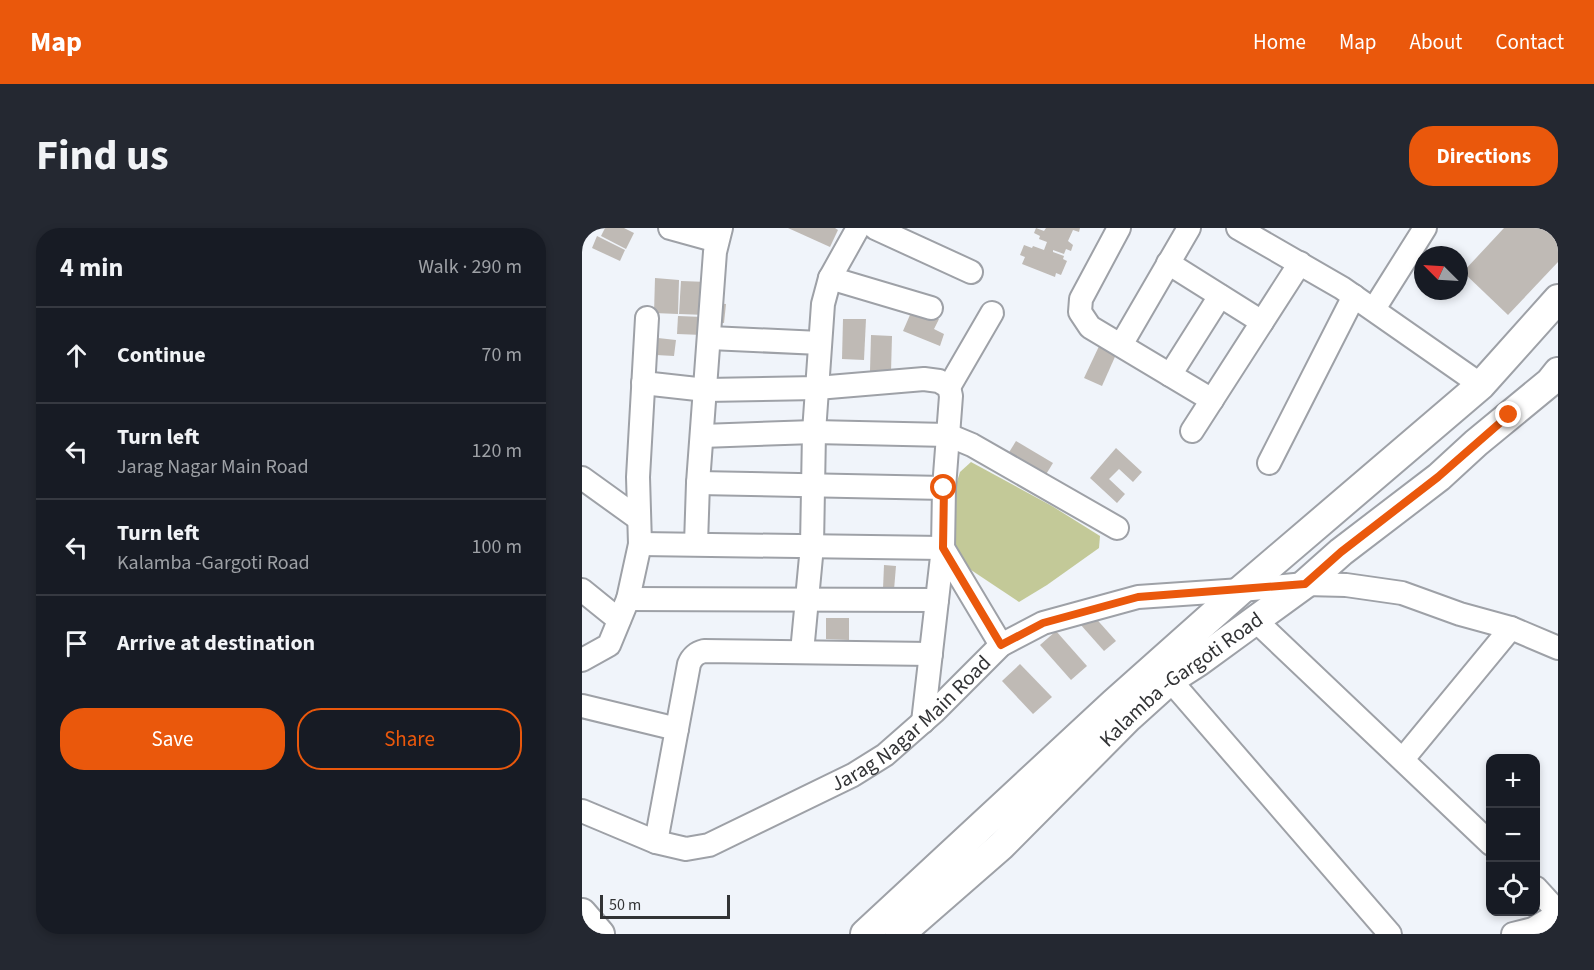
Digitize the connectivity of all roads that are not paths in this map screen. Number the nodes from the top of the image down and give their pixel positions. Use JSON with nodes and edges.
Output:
{"nodes":[{"id":1,"x":670,"y":228,"type":"edge"},
{"id":2,"x":858,"y":228,"type":"edge"},
{"id":3,"x":874,"y":228,"type":"edge"},
{"id":4,"x":1119,"y":228,"type":"edge"},
{"id":5,"x":1189,"y":228,"type":"edge"},
{"id":6,"x":1238,"y":228,"type":"edge"},
{"id":7,"x":1425,"y":228,"type":"edge"},
{"id":8,"x":719,"y":235,"type":"edge"},
{"id":9,"x":1300,"y":263,"type":"junction"},
{"id":10,"x":1168,"y":264,"type":"junction"},
{"id":11,"x":971,"y":272,"type":"dead end"},
{"id":12,"x":830,"y":279,"type":"junction"},
{"id":13,"x":1220,"y":296,"type":"junction"},
{"id":14,"x":1354,"y":296,"type":"junction"},
{"id":15,"x":1558,"y":299,"type":"edge"},
{"id":16,"x":931,"y":308,"type":"dead end"},
{"id":17,"x":1374,"y":309,"type":"junction"},
{"id":18,"x":992,"y":313,"type":"dead end"},
{"id":19,"x":647,"y":318,"type":"dead end"},
{"id":20,"x":1262,"y":322,"type":"junction"},
{"id":21,"x":710,"y":338,"type":"junction"},
{"id":22,"x":820,"y":343,"type":"junction"},
{"id":23,"x":1121,"y":345,"type":"junction"},
{"id":24,"x":1558,"y":372,"type":"edge"},
{"id":25,"x":1170,"y":375,"type":"junction"},
{"id":26,"x":644,"y":382,"type":"junction"},
{"id":27,"x":1481,"y":385,"type":"junction"},
{"id":28,"x":949,"y":387,"type":"junction"},
{"id":29,"x":817,"y":388,"type":"junction"},
{"id":30,"x":706,"y":390,"type":"junction"},
{"id":31,"x":1212,"y":400,"type":"junction"},
{"id":32,"x":1192,"y":431,"type":"dead end"},
{"id":33,"x":814,"y":432,"type":"junction"},
{"id":34,"x":948,"y":435,"type":"junction"},
{"id":35,"x":702,"y":436,"type":"junction"},
{"id":36,"x":1269,"y":463,"type":"dead end"},
{"id":37,"x":582,"y":478,"type":"edge"},
{"id":38,"x":698,"y":483,"type":"junction"},
{"id":39,"x":813,"y":485,"type":"junction"},
{"id":40,"x":944,"y":488,"type":"junction"},
{"id":41,"x":639,"y":519,"type":"junction"},
{"id":42,"x":1117,"y":528,"type":"dead end"},
{"id":43,"x":640,"y":544,"type":"junction"},
{"id":44,"x":696,"y":544,"type":"junction"},
{"id":45,"x":812,"y":546,"type":"junction"},
{"id":46,"x":943,"y":548,"type":"junction"},
{"id":47,"x":1305,"y":584,"type":"junction"},
{"id":48,"x":582,"y":590,"type":"edge"},
{"id":49,"x":1241,"y":590,"type":"junction"},
{"id":50,"x":628,"y":599,"type":"junction"},
{"id":51,"x":808,"y":599,"type":"junction"},
{"id":52,"x":937,"y":600,"type":"junction"},
{"id":53,"x":619,"y":620,"type":"junction"},
{"id":54,"x":1255,"y":620,"type":"junction"},
{"id":55,"x":1511,"y":628,"type":"junction"},
{"id":56,"x":1001,"y":645,"type":"junction"},
{"id":57,"x":1558,"y":648,"type":"edge"},
{"id":58,"x":802,"y":652,"type":"junction"},
{"id":59,"x":931,"y":654,"type":"junction"},
{"id":60,"x":582,"y":660,"type":"edge"},
{"id":61,"x":1170,"y":680,"type":"junction"},
{"id":62,"x":582,"y":706,"type":"edge"},
{"id":63,"x":923,"y":722,"type":"junction"},
{"id":64,"x":677,"y":729,"type":"junction"},
{"id":65,"x":1402,"y":759,"type":"junction"},
{"id":66,"x":582,"y":811,"type":"edge"},
{"id":67,"x":1486,"y":839,"type":"edge"},
{"id":68,"x":656,"y":842,"type":"junction"},
{"id":69,"x":1540,"y":893,"type":"edge"},
{"id":70,"x":582,"y":912,"type":"edge"},
{"id":71,"x":1558,"y":913,"type":"edge"},
{"id":72,"x":600,"y":934,"type":"edge"},
{"id":73,"x":865,"y":934,"type":"edge"},
{"id":74,"x":900,"y":934,"type":"edge"},
{"id":75,"x":1390,"y":934,"type":"edge"},
{"id":76,"x":1513,"y":934,"type":"edge"}],
"edges":[{"from":1,"to":8,"type":"street"},
{"from":2,"to":12,"type":"street"},
{"from":3,"to":11,"type":"street"},
{"from":4,"to":23,"type":"street"},
{"from":5,"to":10,"type":"street"},
{"from":6,"to":9,"type":"street"},
{"from":7,"to":17,"type":"street"},
{"from":8,"to":21,"type":"street"},
{"from":9,"to":14,"type":"street"},
{"from":9,"to":20,"type":"street"},
{"from":10,"to":13,"type":"street"},
{"from":10,"to":23,"type":"street"},
{"from":12,"to":16,"type":"street"},
{"from":12,"to":22,"type":"street"},
{"from":13,"to":20,"type":"street"},
{"from":13,"to":25,"type":"street"},
{"from":14,"to":17,"type":"street"},
{"from":14,"to":36,"type":"street"},
{"from":15,"to":27,"type":"main road"},
{"from":17,"to":27,"type":"street"},
{"from":18,"to":28,"type":"street"},
{"from":19,"to":26,"type":"street"},
{"from":20,"to":31,"type":"street"},
{"from":21,"to":22,"type":"street"},
{"from":21,"to":30,"type":"street"},
{"from":22,"to":29,"type":"street"},
{"from":23,"to":25,"type":"street"},
{"from":24,"to":47,"type":"main road","name":"Kalamba -Gargoti Road"},
{"from":25,"to":31,"type":"street"},
{"from":26,"to":30,"type":"street"},
{"from":26,"to":41,"type":"street"},
{"from":27,"to":49,"type":"main road"},
{"from":28,"to":29,"type":"street"},
{"from":28,"to":34,"type":"street"},
{"from":29,"to":30,"type":"street"},
{"from":29,"to":33,"type":"street"},
{"from":30,"to":35,"type":"street"},
{"from":31,"to":32,"type":"street"},
{"from":33,"to":34,"type":"street"},
{"from":33,"to":35,"type":"street"},
{"from":33,"to":39,"type":"street"},
{"from":34,"to":40,"type":"street"},
{"from":34,"to":42,"type":"street"},
{"from":35,"to":38,"type":"street"},
{"from":37,"to":41,"type":"street"},
{"from":38,"to":39,"type":"street"},
{"from":38,"to":44,"type":"street"},
{"from":39,"to":40,"type":"street"},
{"from":39,"to":45,"type":"street"},
{"from":40,"to":46,"type":"street"},
{"from":41,"to":43,"type":"street"},
{"from":43,"to":44,"type":"street"},
{"from":43,"to":50,"type":"street"},
{"from":44,"to":45,"type":"street"},
{"from":45,"to":46,"type":"street"},
{"from":45,"to":51,"type":"street"},
{"from":46,"to":52,"type":"street"},
{"from":46,"to":56,"type":"street"},
{"from":47,"to":49,"type":"street","name":"Jarag Nagar Main Road"},
{"from":47,"to":54,"type":"main road","name":"Kalamba -Gargoti Road"},
{"from":47,"to":55,"type":"street","name":"Jarag Nagar Main Road"},
{"from":48,"to":53,"type":"street"},
{"from":49,"to":56,"type":"street","name":"Jarag Nagar Main Road"},
{"from":49,"to":73,"type":"main road"},
{"from":50,"to":51,"type":"street"},
{"from":50,"to":53,"type":"street"},
{"from":51,"to":52,"type":"street"},
{"from":51,"to":58,"type":"street"},
{"from":52,"to":59,"type":"street"},
{"from":53,"to":60,"type":"street"},
{"from":54,"to":61,"type":"main road","name":"Kalamba -Gargoti Road"},
{"from":54,"to":65,"type":"street"},
{"from":55,"to":57,"type":"street","name":"Jarag Nagar Main Road"},
{"from":55,"to":65,"type":"street"},
{"from":56,"to":63,"type":"street","name":"Jarag Nagar Main Road"},
{"from":58,"to":59,"type":"street"},
{"from":58,"to":64,"type":"street"},
{"from":59,"to":63,"type":"street"},
{"from":61,"to":74,"type":"main road","name":"Kalamba -Gargoti Road"},
{"from":61,"to":75,"type":"street"},
{"from":62,"to":64,"type":"street"},
{"from":63,"to":68,"type":"street","name":"Jarag Nagar Main Road"},
{"from":64,"to":68,"type":"street"},
{"from":65,"to":67,"type":"street"},
{"from":66,"to":68,"type":"street","name":"Jarag Nagar Main Road"},
{"from":69,"to":71,"type":"street"},
{"from":70,"to":72,"type":"main road"},
{"from":71,"to":76,"type":"street"}]}
